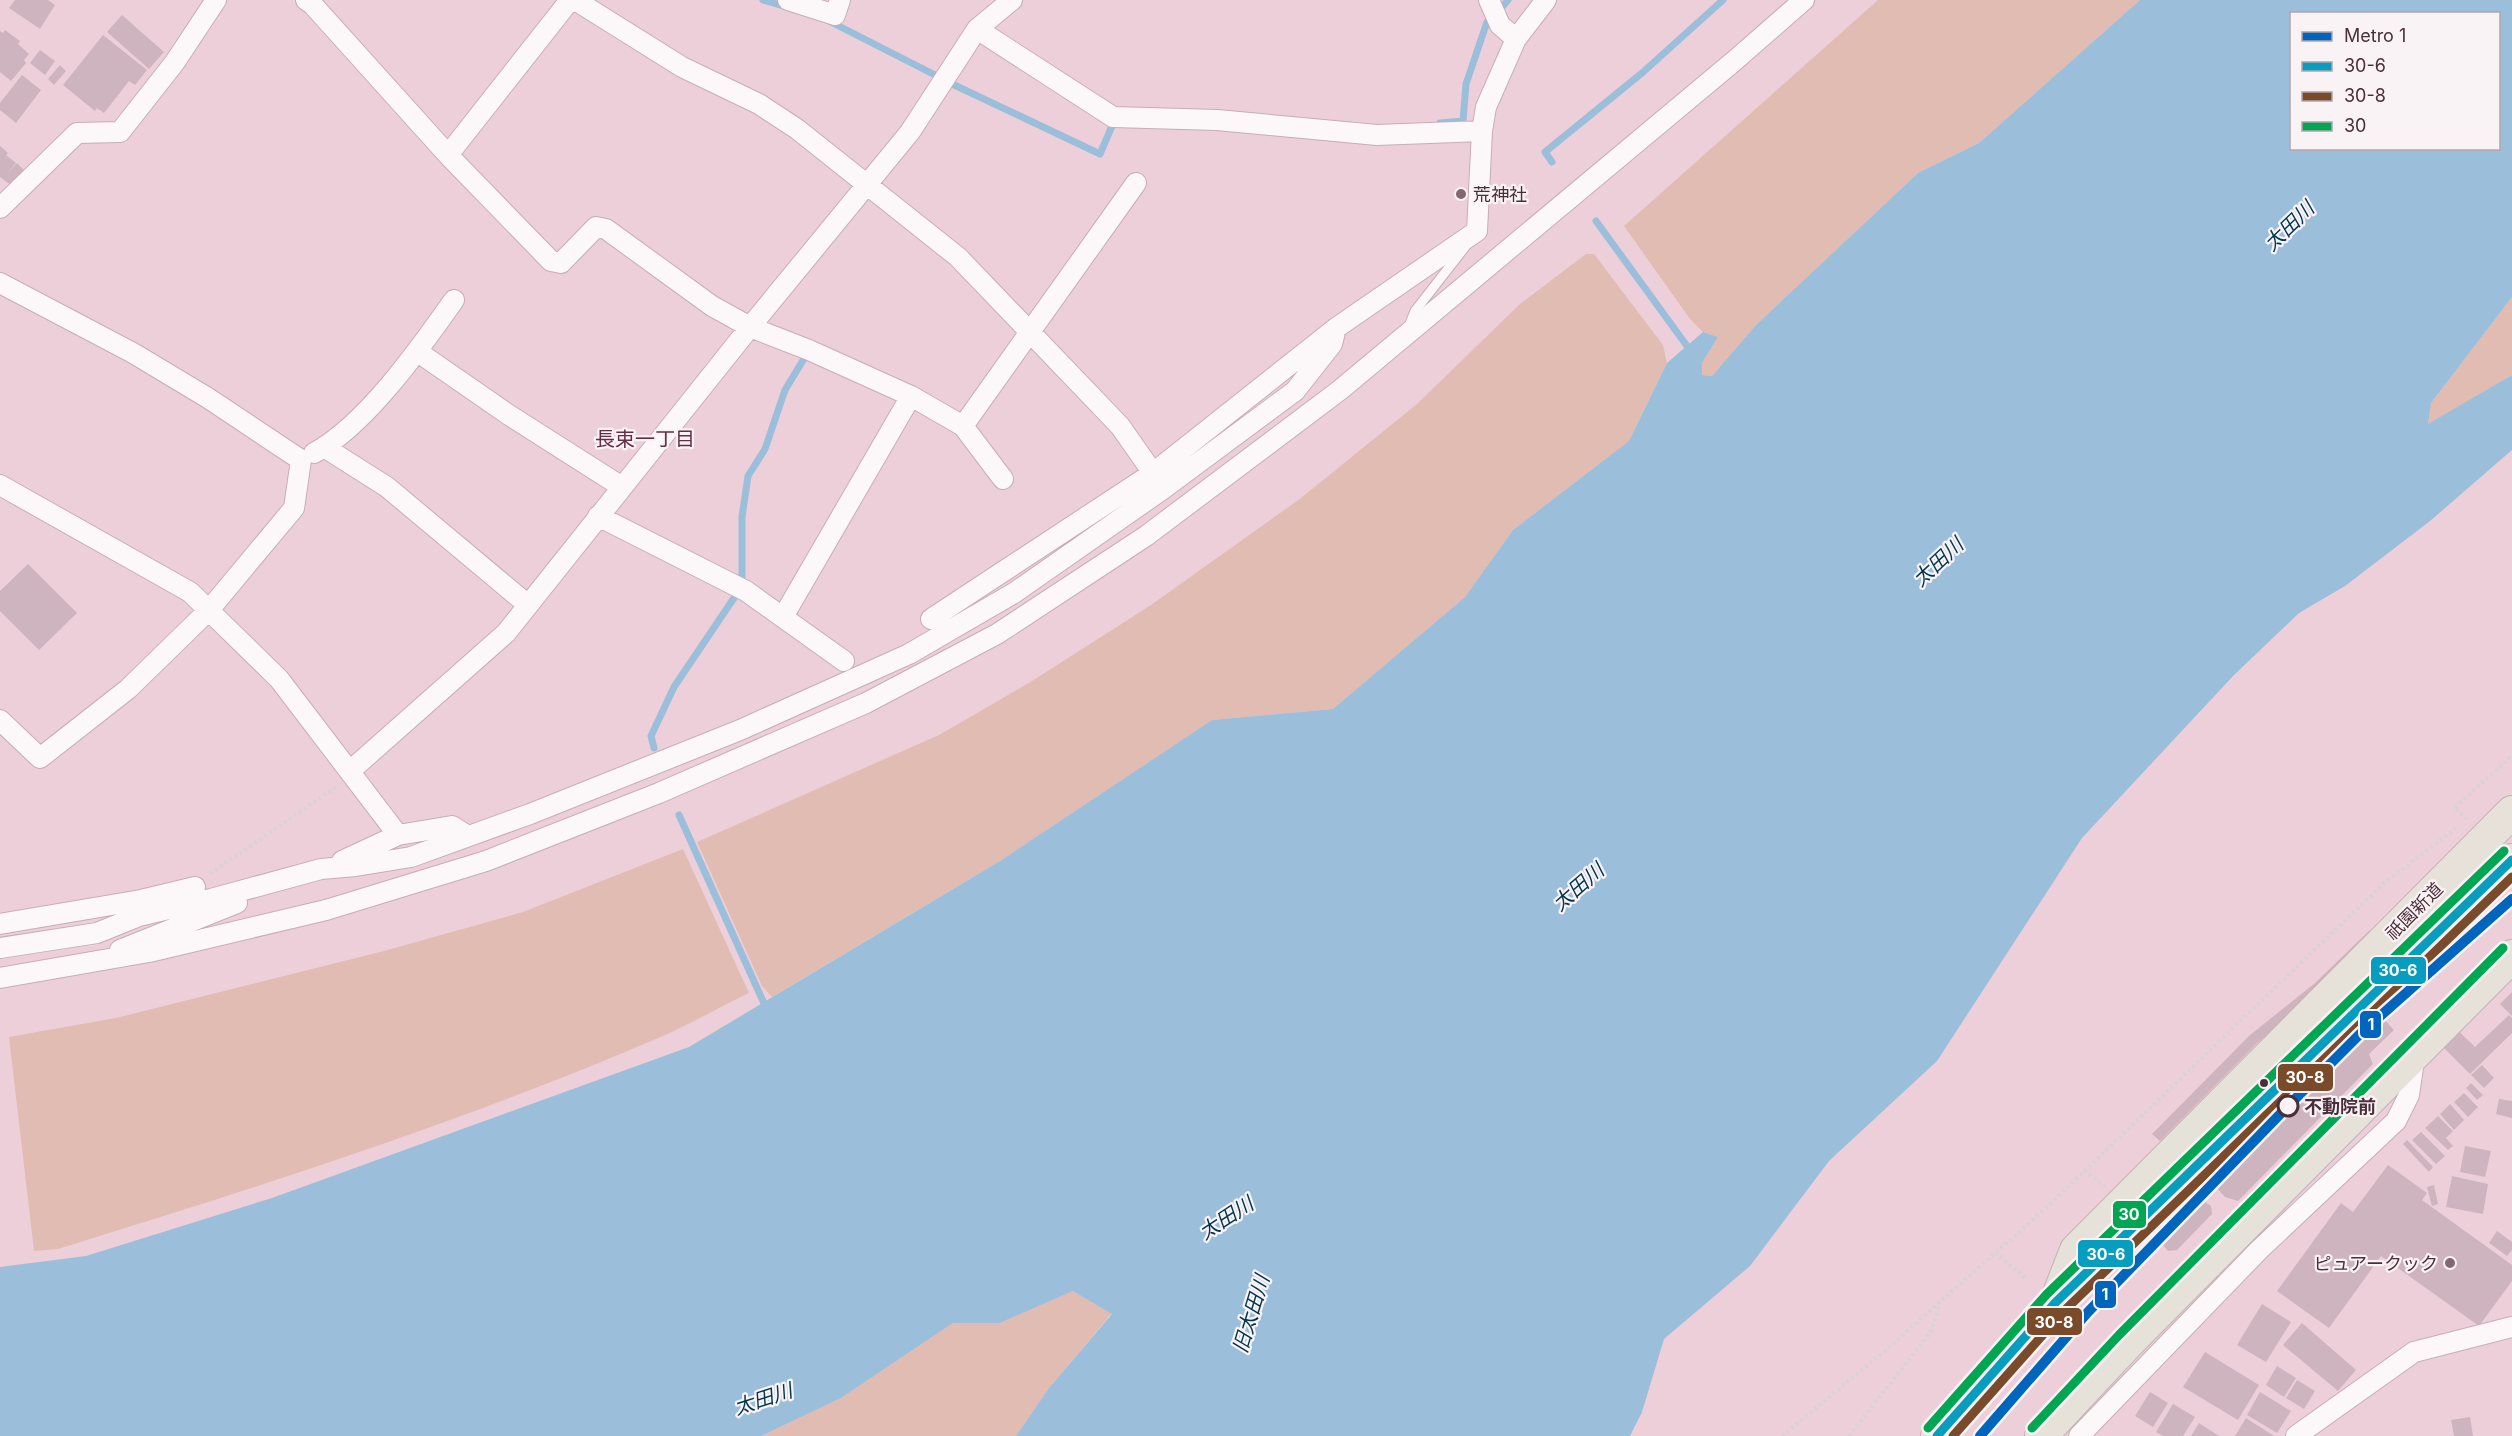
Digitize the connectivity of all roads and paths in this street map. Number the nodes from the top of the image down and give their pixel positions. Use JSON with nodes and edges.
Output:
{"nodes":[{"id":1,"x":216,"y":0,"type":"edge"},
{"id":2,"x":306,"y":0,"type":"edge"},
{"id":3,"x":570,"y":0,"type":"edge"},
{"id":4,"x":575,"y":0,"type":"edge"},
{"id":5,"x":788,"y":0,"type":"edge"},
{"id":6,"x":840,"y":0,"type":"edge"},
{"id":7,"x":1012,"y":0,"type":"edge"},
{"id":8,"x":1489,"y":0,"type":"edge"},
{"id":9,"x":1546,"y":0,"type":"edge"},
{"id":10,"x":1804,"y":0,"type":"edge"},
{"id":11,"x":977,"y":29,"type":"junction"},
{"id":12,"x":1516,"y":39,"type":"junction"},
{"id":13,"x":1482,"y":131,"type":"junction"},
{"id":14,"x":448,"y":155,"type":"junction"},
{"id":15,"x":1136,"y":183,"type":"dead end"},
{"id":16,"x":867,"y":185,"type":"junction"},
{"id":17,"x":0,"y":208,"type":"edge"},
{"id":18,"x":1477,"y":231,"type":"junction"},
{"id":19,"x":0,"y":283,"type":"edge"},
{"id":20,"x":454,"y":300,"type":"dead end"},
{"id":21,"x":750,"y":327,"type":"junction"},
{"id":22,"x":1336,"y":328,"type":"junction"},
{"id":23,"x":1030,"y":332,"type":"junction"},
{"id":24,"x":1405,"y":336,"type":"junction"},
{"id":25,"x":418,"y":352,"type":"junction"},
{"id":26,"x":910,"y":396,"type":"junction"},
{"id":27,"x":963,"y":426,"type":"junction"},
{"id":28,"x":324,"y":447,"type":"junction"},
{"id":29,"x":301,"y":460,"type":"junction"},
{"id":30,"x":1153,"y":473,"type":"junction"},
{"id":31,"x":1003,"y":479,"type":"dead end"},
{"id":32,"x":1,"y":487,"type":"edge"},
{"id":33,"x":622,"y":487,"type":"junction"},
{"id":34,"x":598,"y":516,"type":"junction"},
{"id":35,"x":528,"y":605,"type":"junction"},
{"id":36,"x":208,"y":610,"type":"junction"},
{"id":37,"x":783,"y":617,"type":"junction"},
{"id":38,"x":931,"y":619,"type":"dead end"},
{"id":39,"x":844,"y":661,"type":"dead end"},
{"id":40,"x":0,"y":720,"type":"edge"},
{"id":41,"x":2512,"y":756,"type":"edge"},
{"id":42,"x":351,"y":773,"type":"junction"},
{"id":43,"x":2512,"y":812,"type":"edge"},
{"id":44,"x":398,"y":834,"type":"junction"},
{"id":45,"x":468,"y":836,"type":"junction"},
{"id":46,"x":2512,"y":860,"type":"edge"},
{"id":47,"x":321,"y":869,"type":"junction"},
{"id":48,"x":202,"y":881,"type":"joint"},
{"id":49,"x":33,"y":919,"type":"junction"},
{"id":50,"x":0,"y":924,"type":"edge"},
{"id":51,"x":96,"y":933,"type":"junction"},
{"id":52,"x":0,"y":935,"type":"edge"},
{"id":53,"x":0,"y":948,"type":"edge"},
{"id":54,"x":2512,"y":956,"type":"edge"},
{"id":55,"x":88,"y":964,"type":"junction"},
{"id":56,"x":0,"y":978,"type":"edge"},
{"id":57,"x":2415,"y":1053,"type":"junction"},
{"id":58,"x":2084,"y":1171,"type":"junction"},
{"id":59,"x":2113,"y":1191,"type":"dead end"},
{"id":60,"x":1995,"y":1253,"type":"junction"},
{"id":61,"x":2028,"y":1279,"type":"dead end"},
{"id":62,"x":2180,"y":1290,"type":"junction"},
{"id":63,"x":1939,"y":1303,"type":"junction"},
{"id":64,"x":2055,"y":1303,"type":"junction"},
{"id":65,"x":2189,"y":1321,"type":"junction"},
{"id":66,"x":2512,"y":1327,"type":"edge"},
{"id":67,"x":1782,"y":1436,"type":"edge"},
{"id":68,"x":1849,"y":1436,"type":"edge"},
{"id":69,"x":1937,"y":1436,"type":"edge"},
{"id":70,"x":2041,"y":1436,"type":"edge"},
{"id":71,"x":2079,"y":1436,"type":"edge"},
{"id":72,"x":2296,"y":1436,"type":"edge"}],
"edges":[{"from":1,"to":17,"type":"street"},
{"from":2,"to":14,"type":"street"},
{"from":3,"to":14,"type":"street"},
{"from":4,"to":16,"type":"street"},
{"from":5,"to":6,"type":"street"},
{"from":7,"to":11,"type":"street"},
{"from":8,"to":12,"type":"street"},
{"from":9,"to":12,"type":"street"},
{"from":10,"to":24,"type":"street"},
{"from":11,"to":13,"type":"street"},
{"from":11,"to":16,"type":"street"},
{"from":12,"to":13,"type":"street"},
{"from":13,"to":18,"type":"street"},
{"from":14,"to":21,"type":"street"},
{"from":15,"to":23,"type":"street"},
{"from":16,"to":21,"type":"street"},
{"from":16,"to":23,"type":"street"},
{"from":18,"to":22,"type":"street"},
{"from":18,"to":24,"type":"lane"},
{"from":19,"to":29,"type":"street"},
{"from":20,"to":25,"type":"street"},
{"from":21,"to":26,"type":"street"},
{"from":21,"to":33,"type":"street"},
{"from":22,"to":30,"type":"street"},
{"from":22,"to":45,"type":"street"},
{"from":23,"to":27,"type":"street"},
{"from":23,"to":30,"type":"street"},
{"from":24,"to":55,"type":"street"},
{"from":25,"to":28,"type":"street"},
{"from":25,"to":33,"type":"street"},
{"from":26,"to":27,"type":"street"},
{"from":26,"to":37,"type":"street"},
{"from":27,"to":31,"type":"street"},
{"from":28,"to":29,"type":"street"},
{"from":28,"to":35,"type":"street"},
{"from":29,"to":36,"type":"street"},
{"from":30,"to":38,"type":"street"},
{"from":32,"to":36,"type":"street"},
{"from":33,"to":34,"type":"street"},
{"from":34,"to":35,"type":"street"},
{"from":34,"to":37,"type":"street"},
{"from":35,"to":42,"type":"street"},
{"from":36,"to":40,"type":"street"},
{"from":36,"to":42,"type":"street"},
{"from":37,"to":39,"type":"street"},
{"from":41,"to":58,"type":"path"},
{"from":42,"to":44,"type":"street"},
{"from":42,"to":48,"type":"path"},
{"from":43,"to":64,"type":"highway","name":"祇園新道"},
{"from":44,"to":45,"type":"street"},
{"from":44,"to":47,"type":"street"},
{"from":45,"to":47,"type":"street"},
{"from":46,"to":64,"type":"highway","name":"祇園新道"},
{"from":47,"to":51,"type":"street"},
{"from":47,"to":55,"type":"street"},
{"from":48,"to":49,"type":"street"},
{"from":49,"to":50,"type":"street"},
{"from":49,"to":51,"type":"street"},
{"from":49,"to":52,"type":"street"},
{"from":51,"to":53,"type":"street"},
{"from":54,"to":57,"type":"highway"},
{"from":55,"to":56,"type":"street"},
{"from":57,"to":62,"type":"highway"},
{"from":57,"to":65,"type":"street"},
{"from":58,"to":59,"type":"path"},
{"from":58,"to":60,"type":"path"},
{"from":60,"to":61,"type":"path"},
{"from":60,"to":63,"type":"path"},
{"from":62,"to":65,"type":"street"},
{"from":62,"to":70,"type":"highway"},
{"from":63,"to":67,"type":"path"},
{"from":63,"to":68,"type":"path"},
{"from":64,"to":69,"type":"highway","name":"祇園新道"},
{"from":65,"to":71,"type":"street"},
{"from":66,"to":72,"type":"street"}]}
